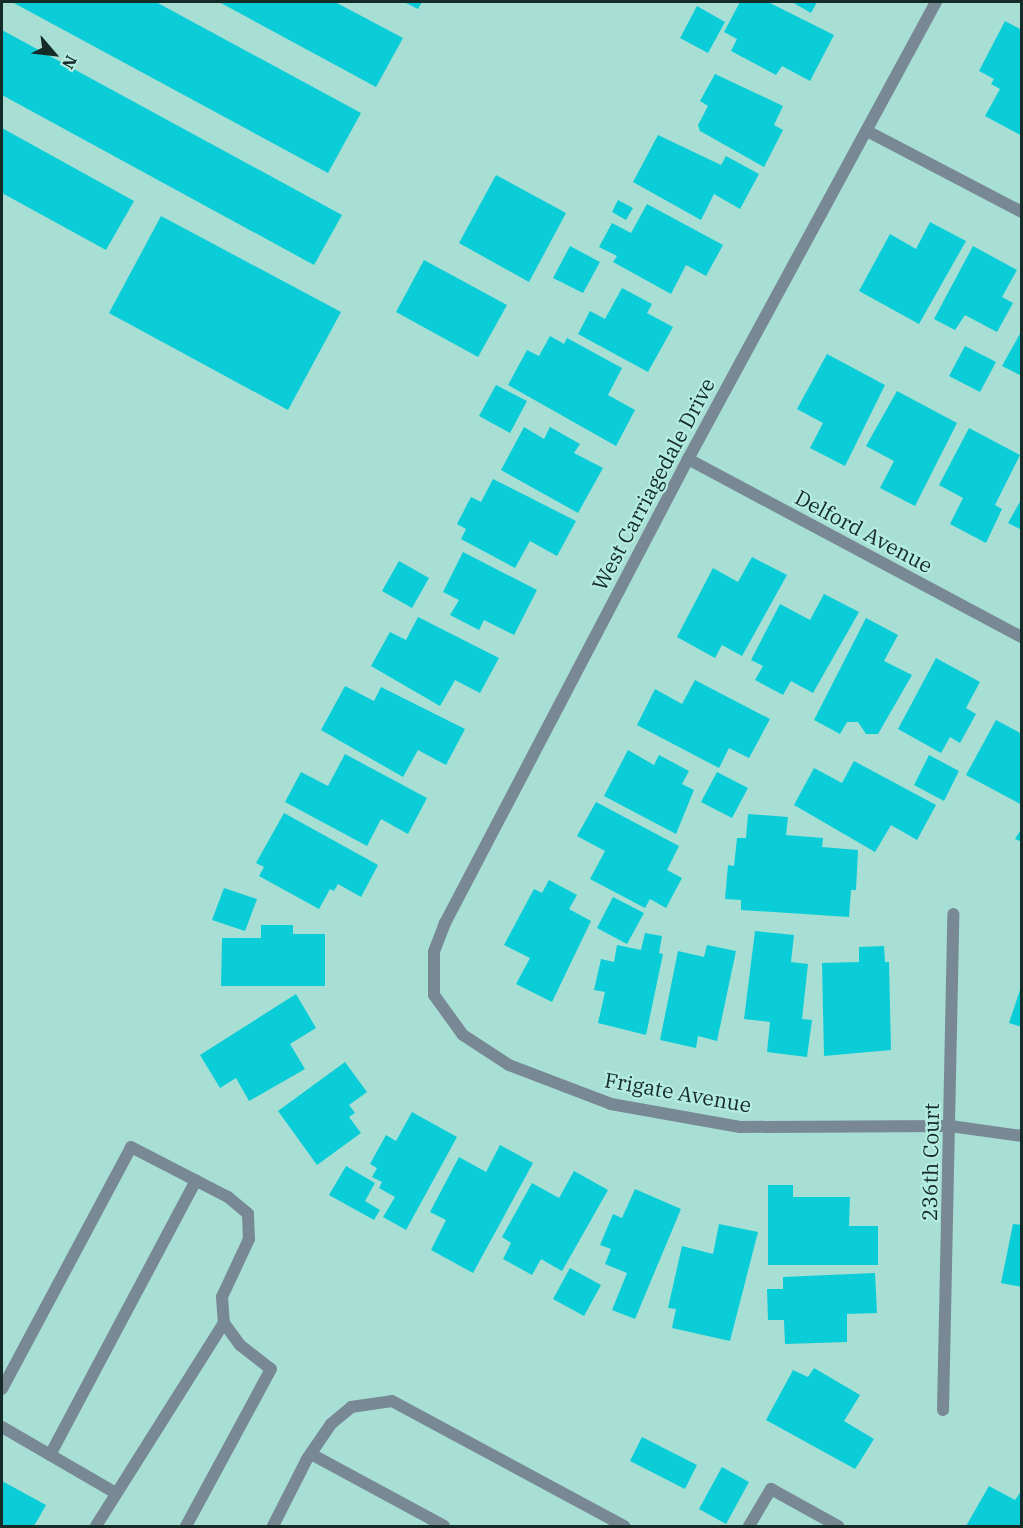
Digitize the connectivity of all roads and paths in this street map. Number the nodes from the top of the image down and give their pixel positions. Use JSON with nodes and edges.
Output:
{"nodes":[{"id":1,"x":936,"y":2,"type":"edge"},
{"id":2,"x":867,"y":131,"type":"junction"},
{"id":3,"x":1022,"y":212,"type":"edge"},
{"id":4,"x":688,"y":459,"type":"junction"},
{"id":5,"x":1022,"y":637,"type":"edge"},
{"id":6,"x":953,"y":914,"type":"dead end"},
{"id":7,"x":434,"y":995,"type":"joint"},
{"id":8,"x":951,"y":1126,"type":"junction"},
{"id":9,"x":1022,"y":1136,"type":"edge"},
{"id":10,"x":196,"y":1180,"type":"junction"},
{"id":11,"x":224,"y":1323,"type":"junction"},
{"id":12,"x":2,"y":1389,"type":"edge"},
{"id":13,"x":943,"y":1410,"type":"dead end"},
{"id":14,"x":2,"y":1427,"type":"edge"},
{"id":15,"x":311,"y":1454,"type":"junction"},
{"id":16,"x":50,"y":1455,"type":"junction"},
{"id":17,"x":114,"y":1492,"type":"junction"},
{"id":18,"x":96,"y":1527,"type":"edge"},
{"id":19,"x":186,"y":1527,"type":"edge"},
{"id":20,"x":273,"y":1527,"type":"edge"},
{"id":21,"x":444,"y":1527,"type":"edge"},
{"id":22,"x":624,"y":1527,"type":"edge"},
{"id":23,"x":749,"y":1527,"type":"edge"},
{"id":24,"x":838,"y":1527,"type":"edge"}],
"edges":[{"from":1,"to":2,"type":"street","name":"West Carriagedale Drive"},
{"from":2,"to":3,"type":"street"},
{"from":2,"to":4,"type":"street","name":"West Carriagedale Drive"},
{"from":4,"to":5,"type":"street","name":"Delford Avenue"},
{"from":4,"to":7,"type":"street","name":"West Carriagedale Drive"},
{"from":6,"to":8,"type":"street","name":"236th Court"},
{"from":7,"to":8,"type":"street","name":"Frigate Avenue"},
{"from":8,"to":9,"type":"street","name":"Frigate Avenue"},
{"from":8,"to":13,"type":"street","name":"236th Court"},
{"from":10,"to":11,"type":"street"},
{"from":10,"to":12,"type":"street"},
{"from":10,"to":16,"type":"street"},
{"from":11,"to":17,"type":"street"},
{"from":11,"to":19,"type":"street"},
{"from":14,"to":16,"type":"street"},
{"from":15,"to":20,"type":"street"},
{"from":15,"to":21,"type":"street"},
{"from":15,"to":22,"type":"street"},
{"from":16,"to":17,"type":"street"},
{"from":17,"to":18,"type":"street"},
{"from":23,"to":24,"type":"street"}]}
